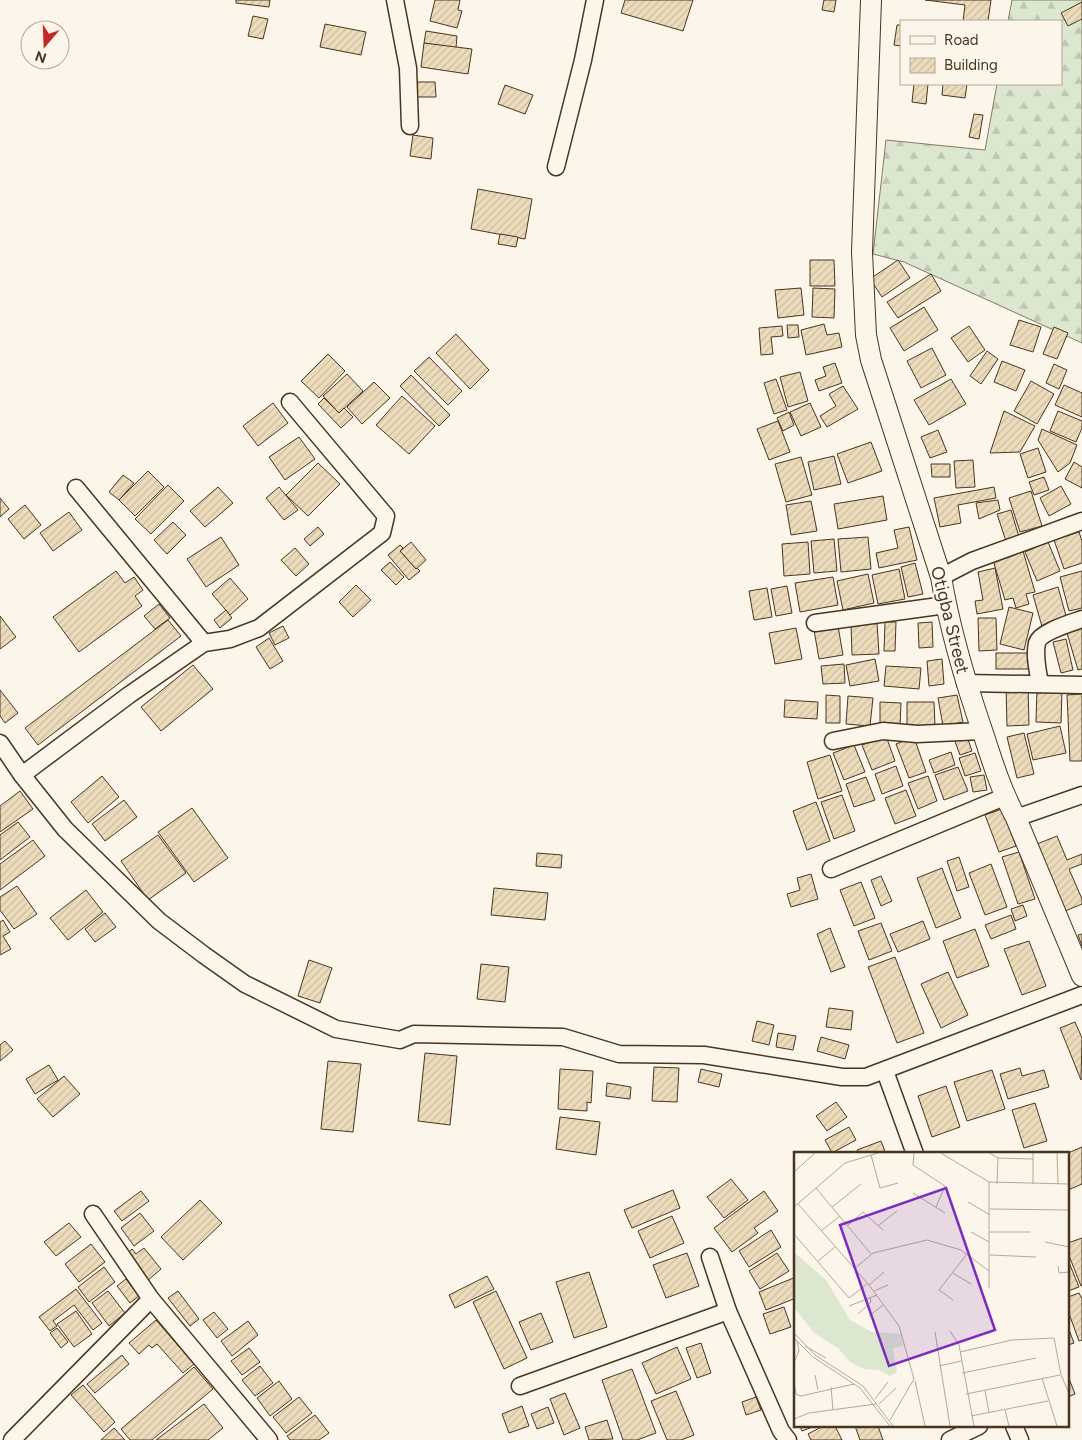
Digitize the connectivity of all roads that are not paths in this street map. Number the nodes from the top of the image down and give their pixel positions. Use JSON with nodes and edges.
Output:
{"nodes":[{"id":1,"x":395,"y":0,"type":"edge"},
{"id":2,"x":595,"y":0,"type":"edge"},
{"id":3,"x":871,"y":0,"type":"edge"},
{"id":4,"x":410,"y":126,"type":"dead end"},
{"id":5,"x":556,"y":167,"type":"dead end"},
{"id":6,"x":290,"y":402,"type":"dead end"},
{"id":7,"x":76,"y":488,"type":"dead end"},
{"id":8,"x":1082,"y":521,"type":"edge"},
{"id":9,"x":941,"y":577,"type":"junction"},
{"id":10,"x":946,"y":605,"type":"junction"},
{"id":11,"x":1082,"y":619,"type":"edge"},
{"id":12,"x":816,"y":623,"type":"dead end"},
{"id":13,"x":204,"y":643,"type":"junction"},
{"id":14,"x":965,"y":682,"type":"junction"},
{"id":15,"x":1040,"y":684,"type":"junction"},
{"id":16,"x":1082,"y":685,"type":"edge"},
{"id":17,"x":982,"y":731,"type":"junction"},
{"id":18,"x":833,"y":741,"type":"dead end"},
{"id":19,"x":0,"y":743,"type":"edge"},
{"id":20,"x":22,"y":776,"type":"junction"},
{"id":21,"x":1082,"y":795,"type":"edge"},
{"id":22,"x":1004,"y":797,"type":"junction"},
{"id":23,"x":1016,"y":818,"type":"junction"},
{"id":24,"x":831,"y":869,"type":"dead end"},
{"id":25,"x":1082,"y":976,"type":"edge"},
{"id":26,"x":1082,"y":995,"type":"edge"},
{"id":27,"x":885,"y":1071,"type":"junction"},
{"id":28,"x":914,"y":1152,"type":"edge"},
{"id":29,"x":93,"y":1214,"type":"dead end"},
{"id":30,"x":710,"y":1257,"type":"dead end"},
{"id":31,"x":152,"y":1299,"type":"junction"},
{"id":32,"x":728,"y":1310,"type":"junction"},
{"id":33,"x":520,"y":1386,"type":"dead end"},
{"id":34,"x":975,"y":1428,"type":"edge"},
{"id":35,"x":1015,"y":1428,"type":"edge"},
{"id":36,"x":12,"y":1440,"type":"edge"},
{"id":37,"x":269,"y":1440,"type":"edge"},
{"id":38,"x":788,"y":1440,"type":"edge"},
{"id":39,"x":950,"y":1440,"type":"edge"},
{"id":40,"x":1020,"y":1440,"type":"edge"}],
"edges":[{"from":1,"to":4,"type":"street"},
{"from":2,"to":5,"type":"street"},
{"from":3,"to":9,"type":"street","name":"Otigba Street"},
{"from":6,"to":13,"type":"street"},
{"from":7,"to":13,"type":"street"},
{"from":8,"to":9,"type":"street"},
{"from":9,"to":10,"type":"street","name":"Otigba Street"},
{"from":10,"to":12,"type":"street"},
{"from":10,"to":14,"type":"street","name":"Otigba Street"},
{"from":11,"to":15,"type":"street"},
{"from":13,"to":20,"type":"street"},
{"from":14,"to":15,"type":"street"},
{"from":14,"to":17,"type":"street","name":"Otigba Street"},
{"from":15,"to":16,"type":"street"},
{"from":17,"to":18,"type":"street"},
{"from":17,"to":22,"type":"street","name":"Otigba Street"},
{"from":19,"to":20,"type":"street"},
{"from":20,"to":27,"type":"street"},
{"from":21,"to":23,"type":"street"},
{"from":22,"to":23,"type":"street","name":"Otigba Street"},
{"from":22,"to":24,"type":"street"},
{"from":23,"to":25,"type":"street","name":"Otigba Street"},
{"from":26,"to":27,"type":"street"},
{"from":27,"to":28,"type":"street"},
{"from":29,"to":31,"type":"street"},
{"from":30,"to":32,"type":"street"},
{"from":31,"to":36,"type":"street"},
{"from":31,"to":37,"type":"street"},
{"from":32,"to":33,"type":"street"},
{"from":32,"to":38,"type":"street"},
{"from":34,"to":39,"type":"street"},
{"from":35,"to":40,"type":"street"}]}
